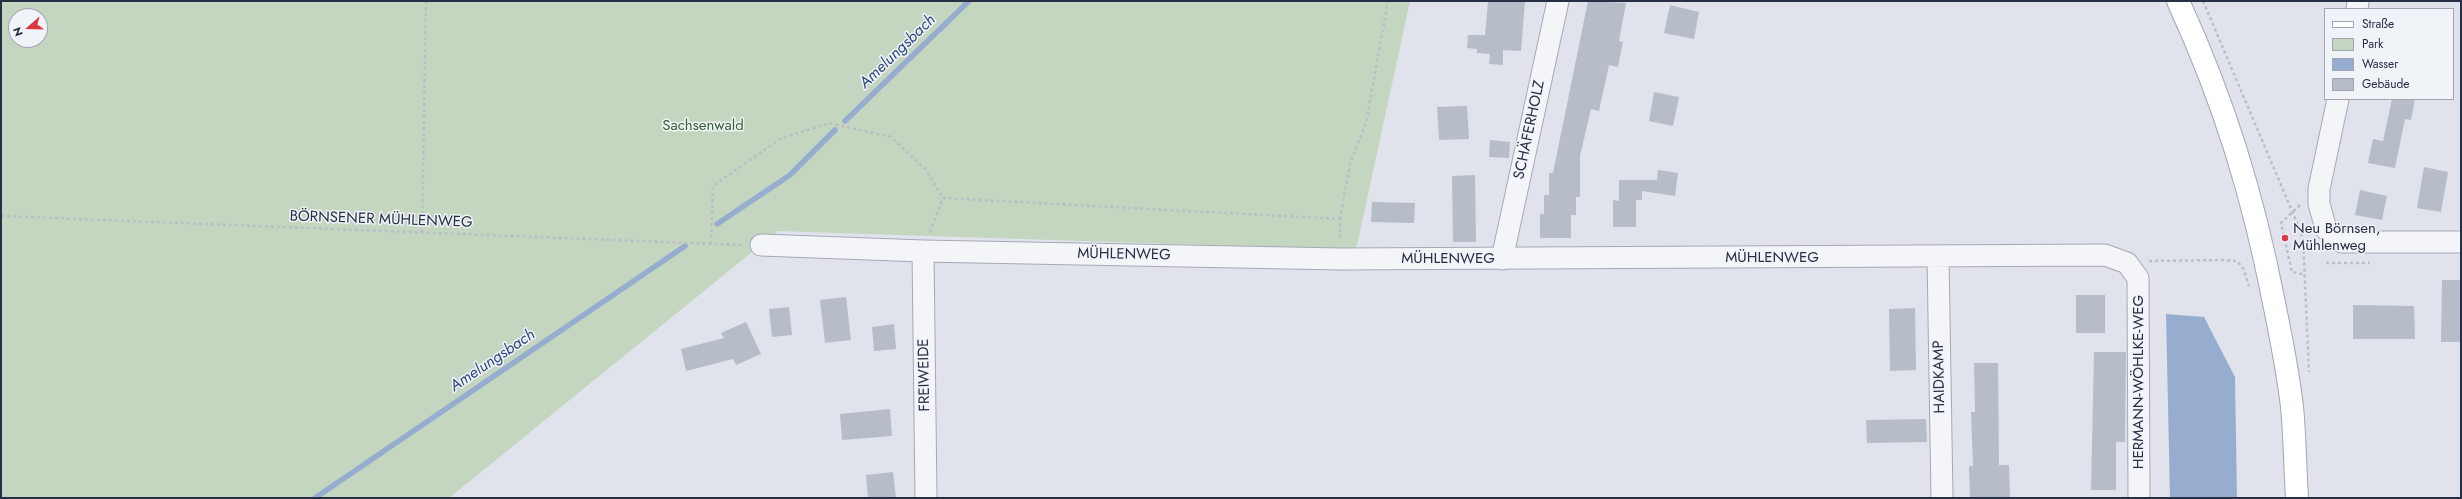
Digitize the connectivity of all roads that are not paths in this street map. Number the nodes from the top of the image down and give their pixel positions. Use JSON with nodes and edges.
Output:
{"nodes":[{"id":1,"x":1558,"y":1,"type":"edge"},
{"id":2,"x":2178,"y":1,"type":"edge"},
{"id":3,"x":2338,"y":100,"type":"edge"},
{"id":4,"x":2461,"y":242,"type":"edge"},
{"id":5,"x":761,"y":245,"type":"road end"},
{"id":6,"x":923,"y":251,"type":"junction"},
{"id":7,"x":1938,"y":256,"type":"junction"},
{"id":8,"x":1502,"y":259,"type":"junction"},
{"id":9,"x":2132,"y":268,"type":"joint"},
{"id":10,"x":926,"y":498,"type":"edge"},
{"id":11,"x":1942,"y":498,"type":"edge"},
{"id":12,"x":2139,"y":498,"type":"edge"},
{"id":13,"x":2297,"y":498,"type":"edge"}],
"edges":[{"from":1,"to":8,"type":"street","name":"SCHÄFERHOLZ"},
{"from":2,"to":13,"type":"main road"},
{"from":3,"to":4,"type":"street"},
{"from":5,"to":6,"type":"street","name":"MÜHLENWEG"},
{"from":6,"to":8,"type":"street","name":"MÜHLENWEG"},
{"from":6,"to":10,"type":"street","name":"FREIWEIDE"},
{"from":7,"to":8,"type":"street","name":"MÜHLENWEG"},
{"from":7,"to":9,"type":"street","name":"MÜHLENWEG"},
{"from":7,"to":11,"type":"street","name":"HAIDKAMP"},
{"from":9,"to":12,"type":"street","name":"HERMANN-WÖHLKE-WEG"}]}
